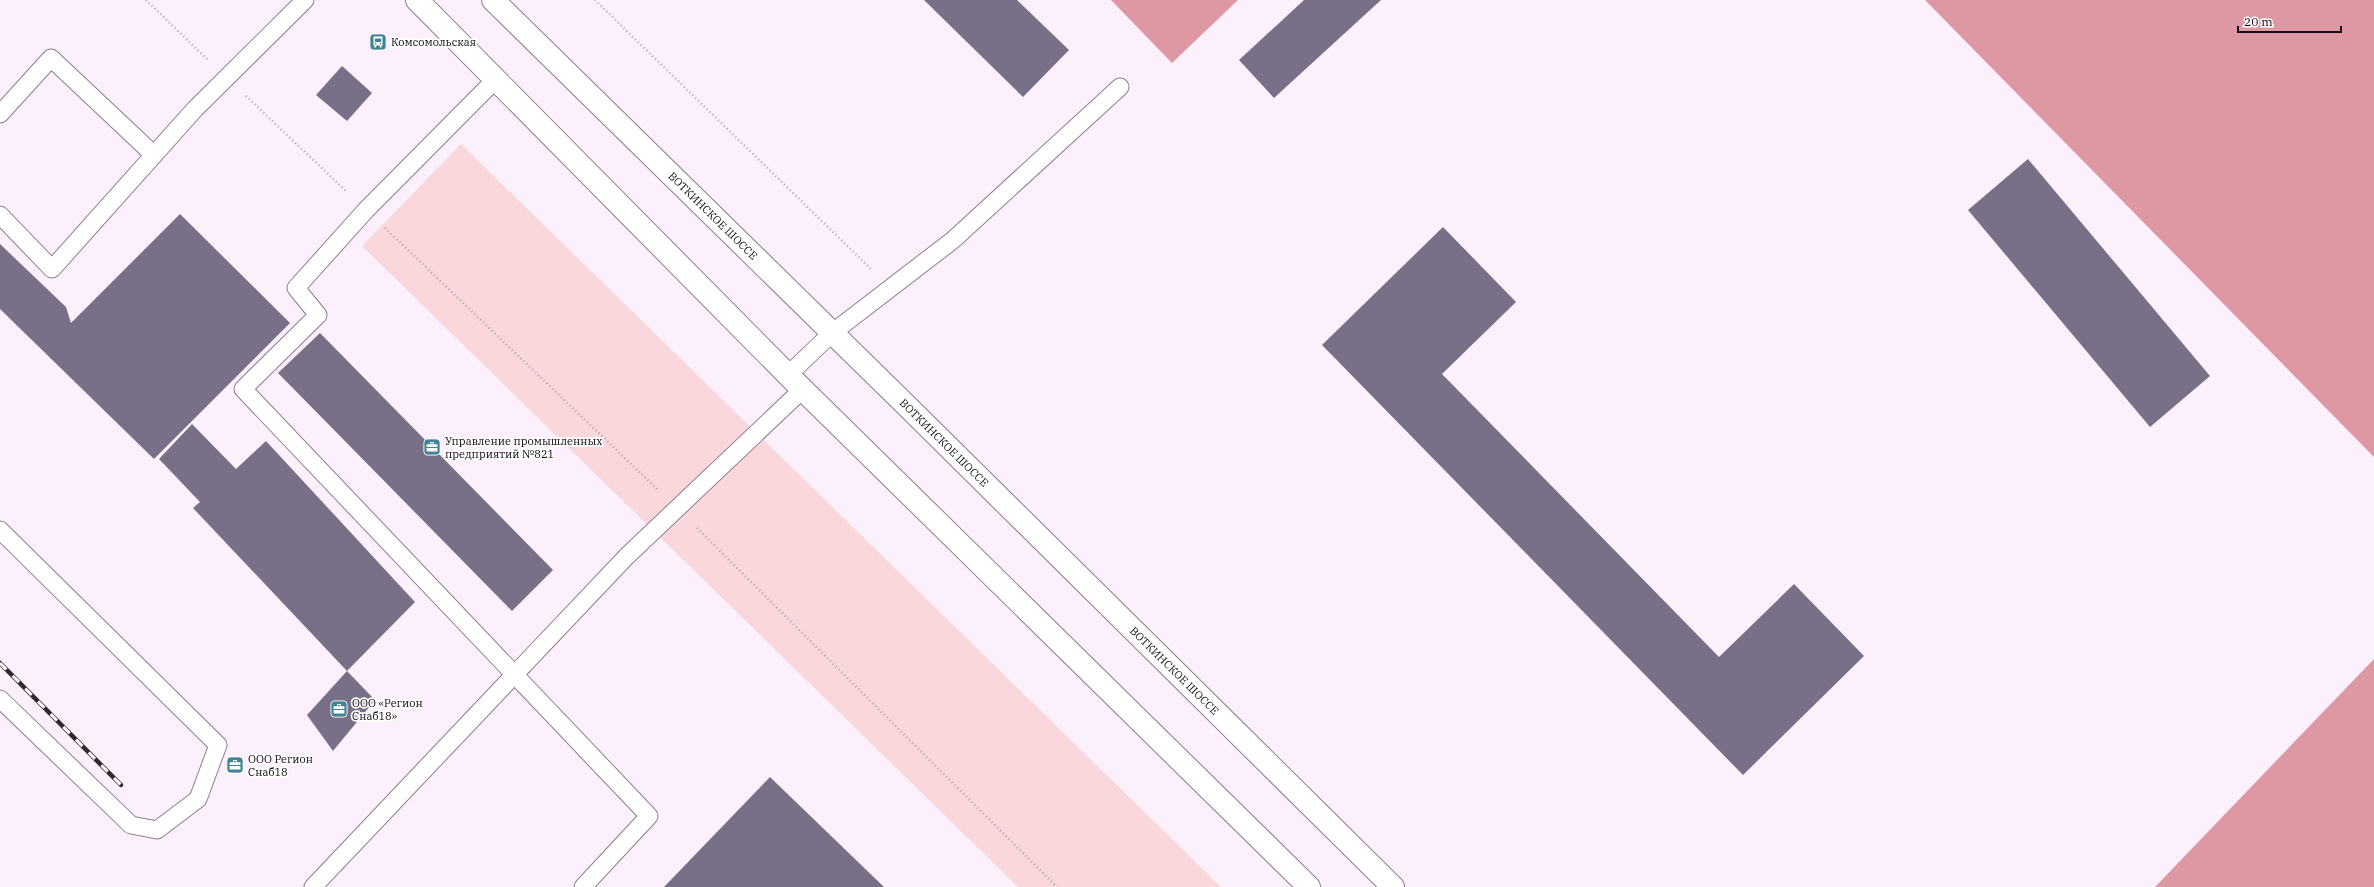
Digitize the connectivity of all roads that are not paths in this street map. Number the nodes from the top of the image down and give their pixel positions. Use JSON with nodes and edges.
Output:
{"nodes":[{"id":1,"x":305,"y":0,"type":"edge"},
{"id":2,"x":418,"y":0,"type":"edge"},
{"id":3,"x":493,"y":0,"type":"edge"},
{"id":4,"x":496,"y":79,"type":"junction"},
{"id":5,"x":1120,"y":87,"type":"dead end"},
{"id":6,"x":0,"y":114,"type":"edge"},
{"id":7,"x":154,"y":155,"type":"junction"},
{"id":8,"x":0,"y":215,"type":"edge"},
{"id":9,"x":832,"y":332,"type":"junction"},
{"id":10,"x":795,"y":382,"type":"junction"},
{"id":11,"x":0,"y":530,"type":"edge"},
{"id":12,"x":514,"y":675,"type":"junction"},
{"id":13,"x":0,"y":699,"type":"edge"},
{"id":14,"x":313,"y":887,"type":"edge"},
{"id":15,"x":583,"y":887,"type":"edge"},
{"id":16,"x":1309,"y":887,"type":"edge"},
{"id":17,"x":1393,"y":887,"type":"edge"}],
"edges":[{"from":1,"to":7,"type":"lane"},
{"from":2,"to":4,"type":"main road"},
{"from":3,"to":9,"type":"main road","name":"ВОТКИНСКОЕ ШОССЕ"},
{"from":4,"to":10,"type":"main road"},
{"from":4,"to":12,"type":"lane"},
{"from":5,"to":9,"type":"lane"},
{"from":6,"to":7,"type":"lane"},
{"from":7,"to":8,"type":"lane"},
{"from":9,"to":10,"type":"lane"},
{"from":9,"to":17,"type":"main road","name":"ВОТКИНСКОЕ ШОССЕ"},
{"from":10,"to":12,"type":"lane"},
{"from":10,"to":16,"type":"main road"},
{"from":11,"to":13,"type":"lane"},
{"from":12,"to":14,"type":"lane"},
{"from":12,"to":15,"type":"lane"}]}
